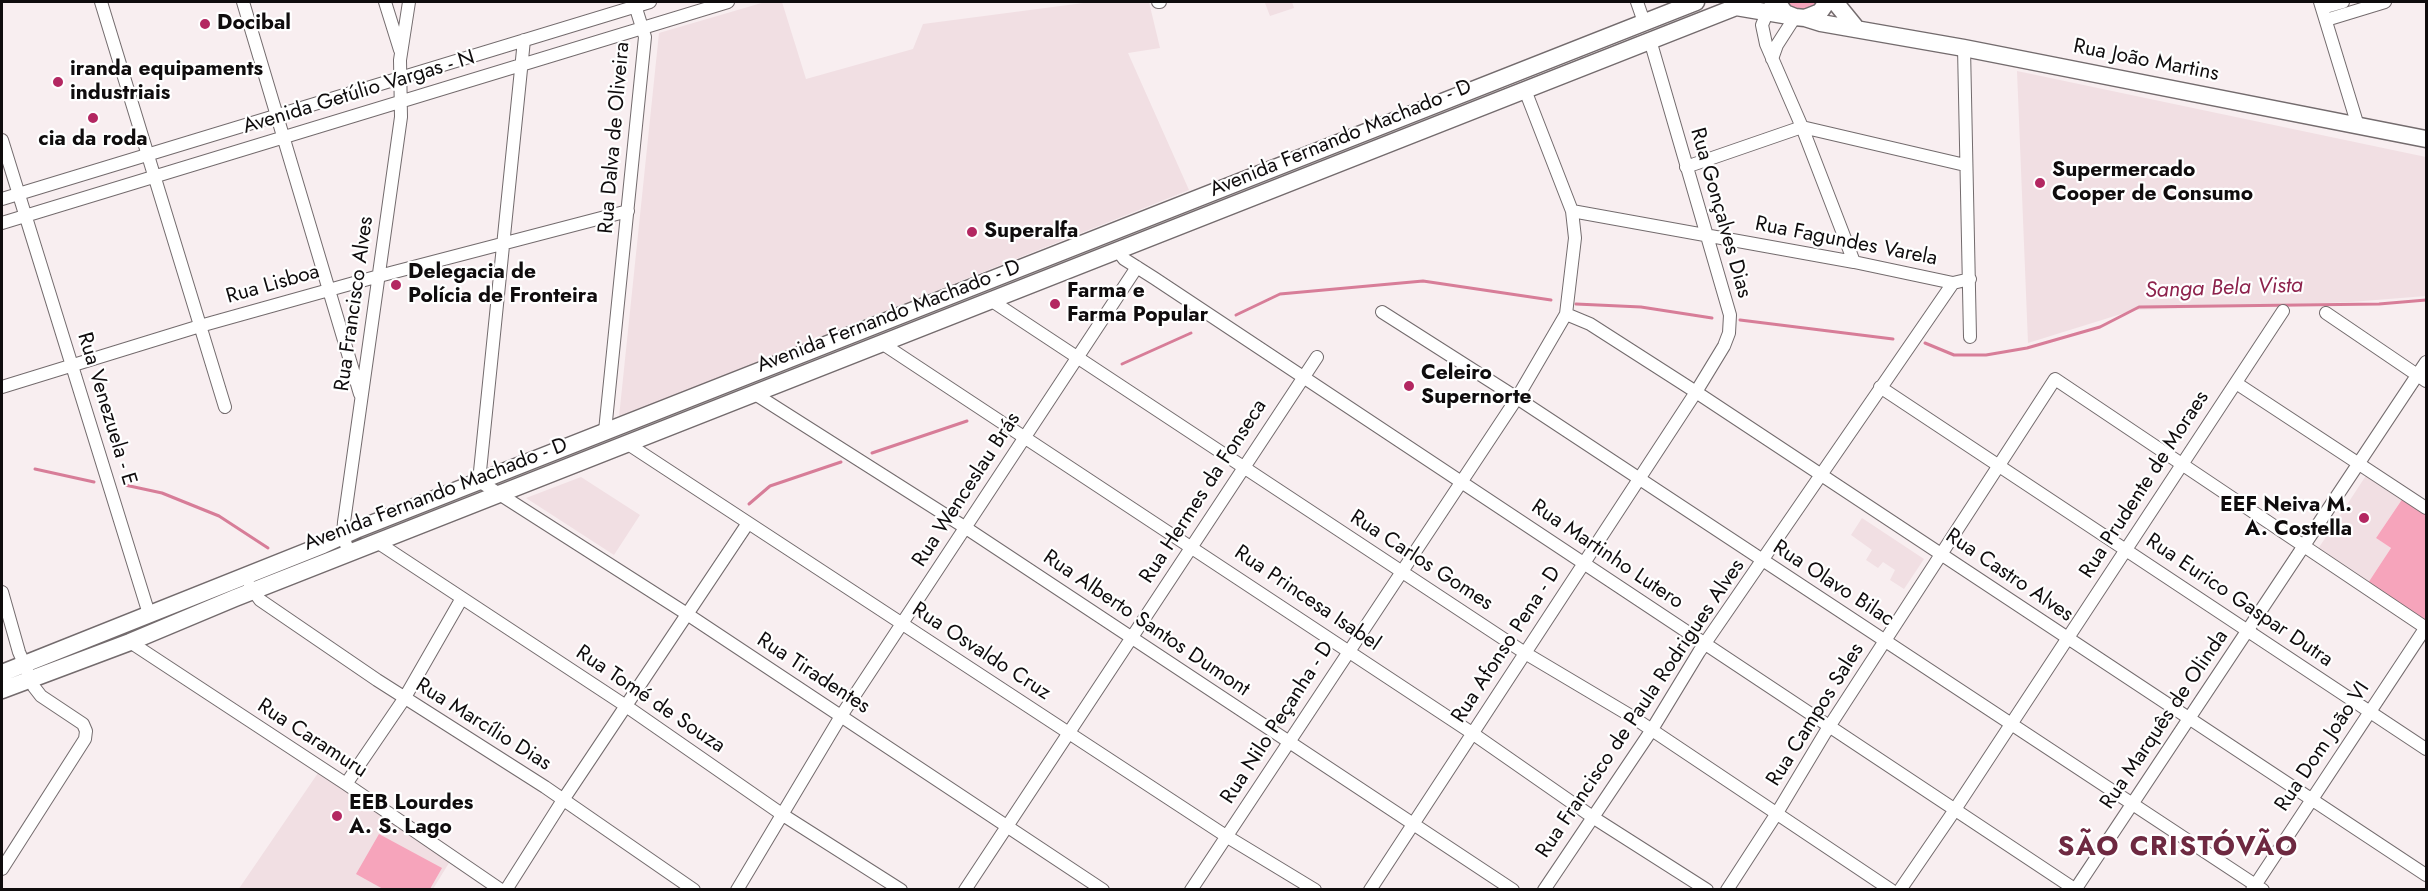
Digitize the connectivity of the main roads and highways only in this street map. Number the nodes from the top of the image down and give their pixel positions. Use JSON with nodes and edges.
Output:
{"nodes":[{"id":1,"x":1696,"y":2,"type":"edge"},
{"id":2,"x":1827,"y":2,"type":"edge"},
{"id":3,"x":1835,"y":2,"type":"edge"},
{"id":4,"x":1772,"y":5,"type":"edge"},
{"id":5,"x":1800,"y":18,"type":"junction"},
{"id":6,"x":1857,"y":29,"type":"junction"},
{"id":7,"x":1517,"y":71,"type":"junction"},
{"id":8,"x":1525,"y":90,"type":"junction"},
{"id":9,"x":2427,"y":139,"type":"edge"},
{"id":10,"x":1243,"y":179,"type":"junction"},
{"id":11,"x":1250,"y":199,"type":"junction"},
{"id":12,"x":1110,"y":233,"type":"junction"},
{"id":13,"x":1119,"y":251,"type":"junction"},
{"id":14,"x":958,"y":292,"type":"junction"},
{"id":15,"x":929,"y":325,"type":"junction"},
{"id":16,"x":26,"y":672,"type":"junction"},
{"id":17,"x":2,"y":673,"type":"edge"},
{"id":18,"x":2,"y":690,"type":"edge"}],
"edges":[{"from":1,"to":7,"type":"main road","name":"Avenida Fernando Machado - D"},
{"from":2,"to":5,"type":"main road"},
{"from":3,"to":6,"type":"main road"},
{"from":4,"to":5,"type":"main road","name":"Avenida Fernando Machado - D"},
{"from":4,"to":8,"type":"main road","name":"Avenida Fernando Machado - D"},
{"from":5,"to":6,"type":"main road","name":"Rua João Martins"},
{"from":6,"to":9,"type":"main road","name":"Rua João Martins"},
{"from":7,"to":8,"type":"main road"},
{"from":7,"to":10,"type":"main road","name":"Avenida Fernando Machado - D"},
{"from":8,"to":11,"type":"main road","name":"Avenida Fernando Machado - D"},
{"from":10,"to":11,"type":"main road"},
{"from":10,"to":12,"type":"main road","name":"Avenida Fernando Machado - D"},
{"from":11,"to":13,"type":"main road","name":"Avenida Fernando Machado - D"},
{"from":12,"to":13,"type":"main road"},
{"from":12,"to":14,"type":"main road","name":"Avenida Fernando Machado - D"},
{"from":13,"to":15,"type":"main road","name":"Avenida Fernando Machado - D"},
{"from":14,"to":15,"type":"main road"},
{"from":14,"to":16,"type":"main road","name":"Avenida Fernando Machado - D"},
{"from":15,"to":16,"type":"main road","name":"Avenida Fernando Machado - D"},
{"from":16,"to":17,"type":"main road","name":"Avenida Fernando Machado - D"},
{"from":16,"to":18,"type":"main road","name":"Avenida Fernando Machado - D"}]}
